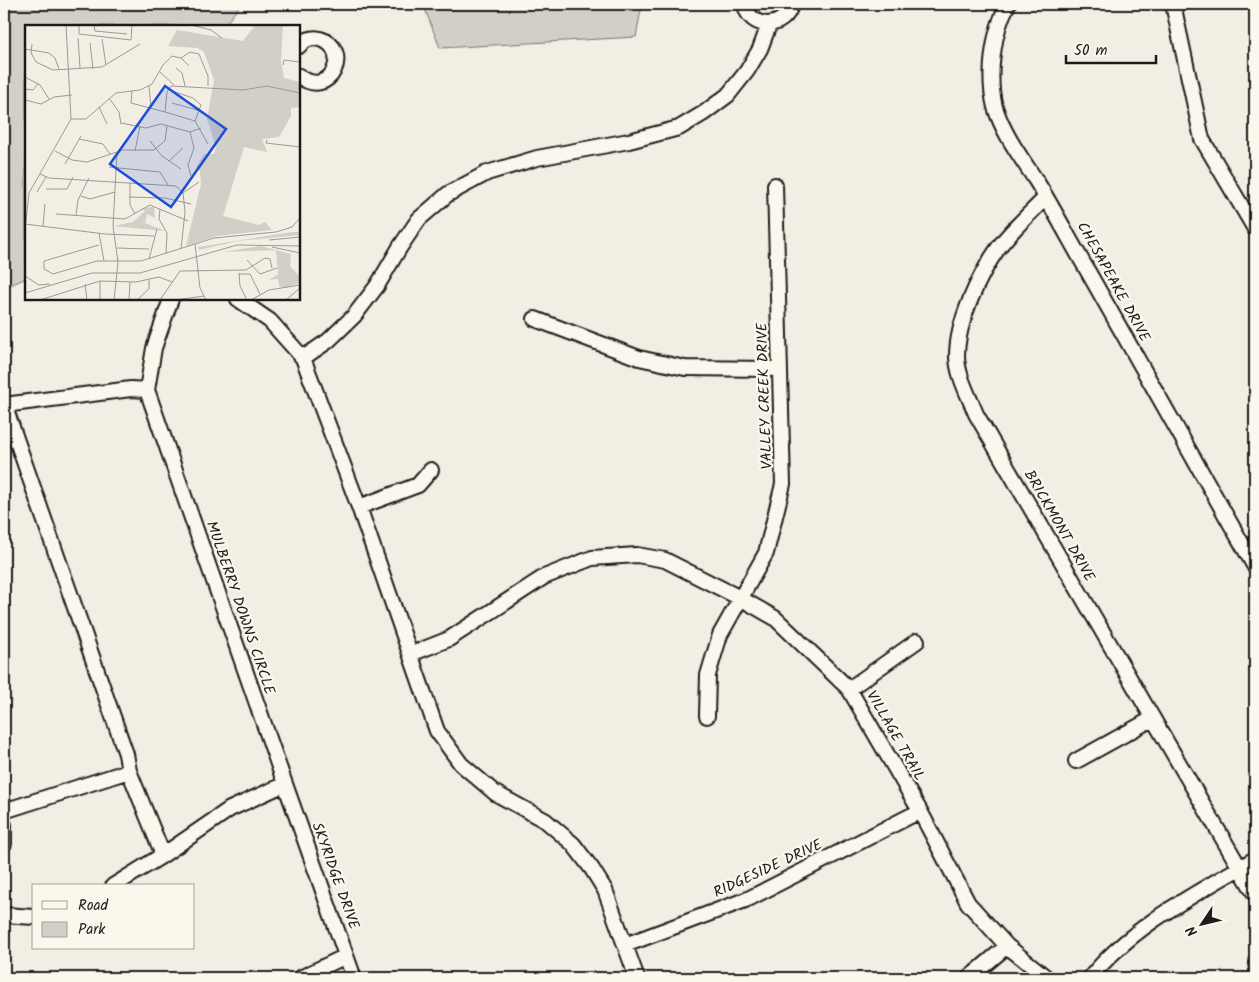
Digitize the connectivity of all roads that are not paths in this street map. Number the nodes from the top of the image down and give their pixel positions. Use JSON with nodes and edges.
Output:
{"nodes":[{"id":1,"x":745,"y":4,"type":"edge"},
{"id":2,"x":791,"y":4,"type":"edge"},
{"id":3,"x":1008,"y":4,"type":"edge"},
{"id":4,"x":1173,"y":4,"type":"edge"},
{"id":5,"x":769,"y":25,"type":"junction"},
{"id":6,"x":300,"y":45,"type":"edge"},
{"id":7,"x":301,"y":82,"type":"edge"},
{"id":8,"x":775,"y":185,"type":"dead end"},
{"id":9,"x":1046,"y":197,"type":"junction"},
{"id":10,"x":1255,"y":229,"type":"edge"},
{"id":11,"x":171,"y":300,"type":"edge"},
{"id":12,"x":239,"y":300,"type":"edge"},
{"id":13,"x":535,"y":319,"type":"dead end"},
{"id":14,"x":303,"y":358,"type":"junction"},
{"id":15,"x":780,"y":369,"type":"junction"},
{"id":16,"x":147,"y":390,"type":"junction"},
{"id":17,"x":4,"y":404,"type":"edge"},
{"id":18,"x":430,"y":470,"type":"dead end"},
{"id":19,"x":359,"y":507,"type":"junction"},
{"id":20,"x":1255,"y":567,"type":"edge"},
{"id":21,"x":740,"y":598,"type":"junction"},
{"id":22,"x":917,"y":641,"type":"dead end"},
{"id":23,"x":411,"y":654,"type":"junction"},
{"id":24,"x":849,"y":689,"type":"junction"},
{"id":25,"x":707,"y":716,"type":"dead end"},
{"id":26,"x":1152,"y":719,"type":"junction"},
{"id":27,"x":1076,"y":761,"type":"dead end"},
{"id":28,"x":130,"y":770,"type":"junction"},
{"id":29,"x":285,"y":784,"type":"junction"},
{"id":30,"x":4,"y":811,"type":"edge"},
{"id":31,"x":920,"y":811,"type":"junction"},
{"id":32,"x":4,"y":825,"type":"edge"},
{"id":33,"x":4,"y":844,"type":"edge"},
{"id":34,"x":163,"y":855,"type":"junction"},
{"id":35,"x":1255,"y":859,"type":"edge"},
{"id":36,"x":1240,"y":868,"type":"junction"},
{"id":37,"x":117,"y":884,"type":"edge"},
{"id":38,"x":1255,"y":894,"type":"edge"},
{"id":39,"x":4,"y":915,"type":"edge"},
{"id":40,"x":32,"y":917,"type":"edge"},
{"id":41,"x":625,"y":945,"type":"junction"},
{"id":42,"x":1007,"y":946,"type":"junction"},
{"id":43,"x":346,"y":956,"type":"junction"},
{"id":44,"x":300,"y":978,"type":"edge"},
{"id":45,"x":354,"y":978,"type":"edge"},
{"id":46,"x":637,"y":978,"type":"edge"},
{"id":47,"x":968,"y":978,"type":"edge"},
{"id":48,"x":1048,"y":978,"type":"edge"},
{"id":49,"x":1090,"y":978,"type":"edge"}],
"edges":[{"from":1,"to":5,"type":"street"},
{"from":2,"to":5,"type":"street"},
{"from":3,"to":9,"type":"street","name":"CHESAPEAKE DRIVE"},
{"from":4,"to":10,"type":"street"},
{"from":5,"to":14,"type":"street"},
{"from":6,"to":7,"type":"street"},
{"from":8,"to":15,"type":"street","name":"VALLEY CREEK DRIVE"},
{"from":9,"to":20,"type":"street","name":"CHESAPEAKE DRIVE"},
{"from":9,"to":26,"type":"street","name":"BRICKMONT DRIVE"},
{"from":11,"to":16,"type":"street"},
{"from":12,"to":14,"type":"street"},
{"from":13,"to":15,"type":"street"},
{"from":14,"to":19,"type":"street"},
{"from":15,"to":21,"type":"street","name":"VALLEY CREEK DRIVE"},
{"from":16,"to":17,"type":"street"},
{"from":16,"to":29,"type":"street","name":"MULBERRY DOWNS CIRCLE"},
{"from":17,"to":28,"type":"street"},
{"from":18,"to":19,"type":"street"},
{"from":19,"to":23,"type":"street"},
{"from":21,"to":23,"type":"street","name":"VILLAGE TRAIL"},
{"from":21,"to":24,"type":"street","name":"VILLAGE TRAIL"},
{"from":21,"to":25,"type":"street","name":"VALLEY CREEK DRIVE"},
{"from":22,"to":24,"type":"street"},
{"from":23,"to":41,"type":"street"},
{"from":24,"to":31,"type":"street","name":"VILLAGE TRAIL"},
{"from":26,"to":27,"type":"street"},
{"from":26,"to":36,"type":"street","name":"BRICKMONT DRIVE"},
{"from":28,"to":30,"type":"street"},
{"from":28,"to":34,"type":"street"},
{"from":29,"to":34,"type":"street"},
{"from":29,"to":43,"type":"street","name":"SKYRIDGE DRIVE"},
{"from":31,"to":41,"type":"street","name":"RIDGESIDE DRIVE"},
{"from":31,"to":42,"type":"street","name":"VILLAGE TRAIL"},
{"from":32,"to":33,"type":"street"},
{"from":34,"to":37,"type":"street"},
{"from":35,"to":36,"type":"street"},
{"from":36,"to":38,"type":"street","name":"BRICKMONT DRIVE"},
{"from":36,"to":49,"type":"street"},
{"from":39,"to":40,"type":"street"},
{"from":41,"to":46,"type":"street"},
{"from":42,"to":47,"type":"street"},
{"from":42,"to":48,"type":"street","name":"VILLAGE TRAIL"},
{"from":43,"to":44,"type":"street"},
{"from":43,"to":45,"type":"street","name":"SKYRIDGE DRIVE"}]}
